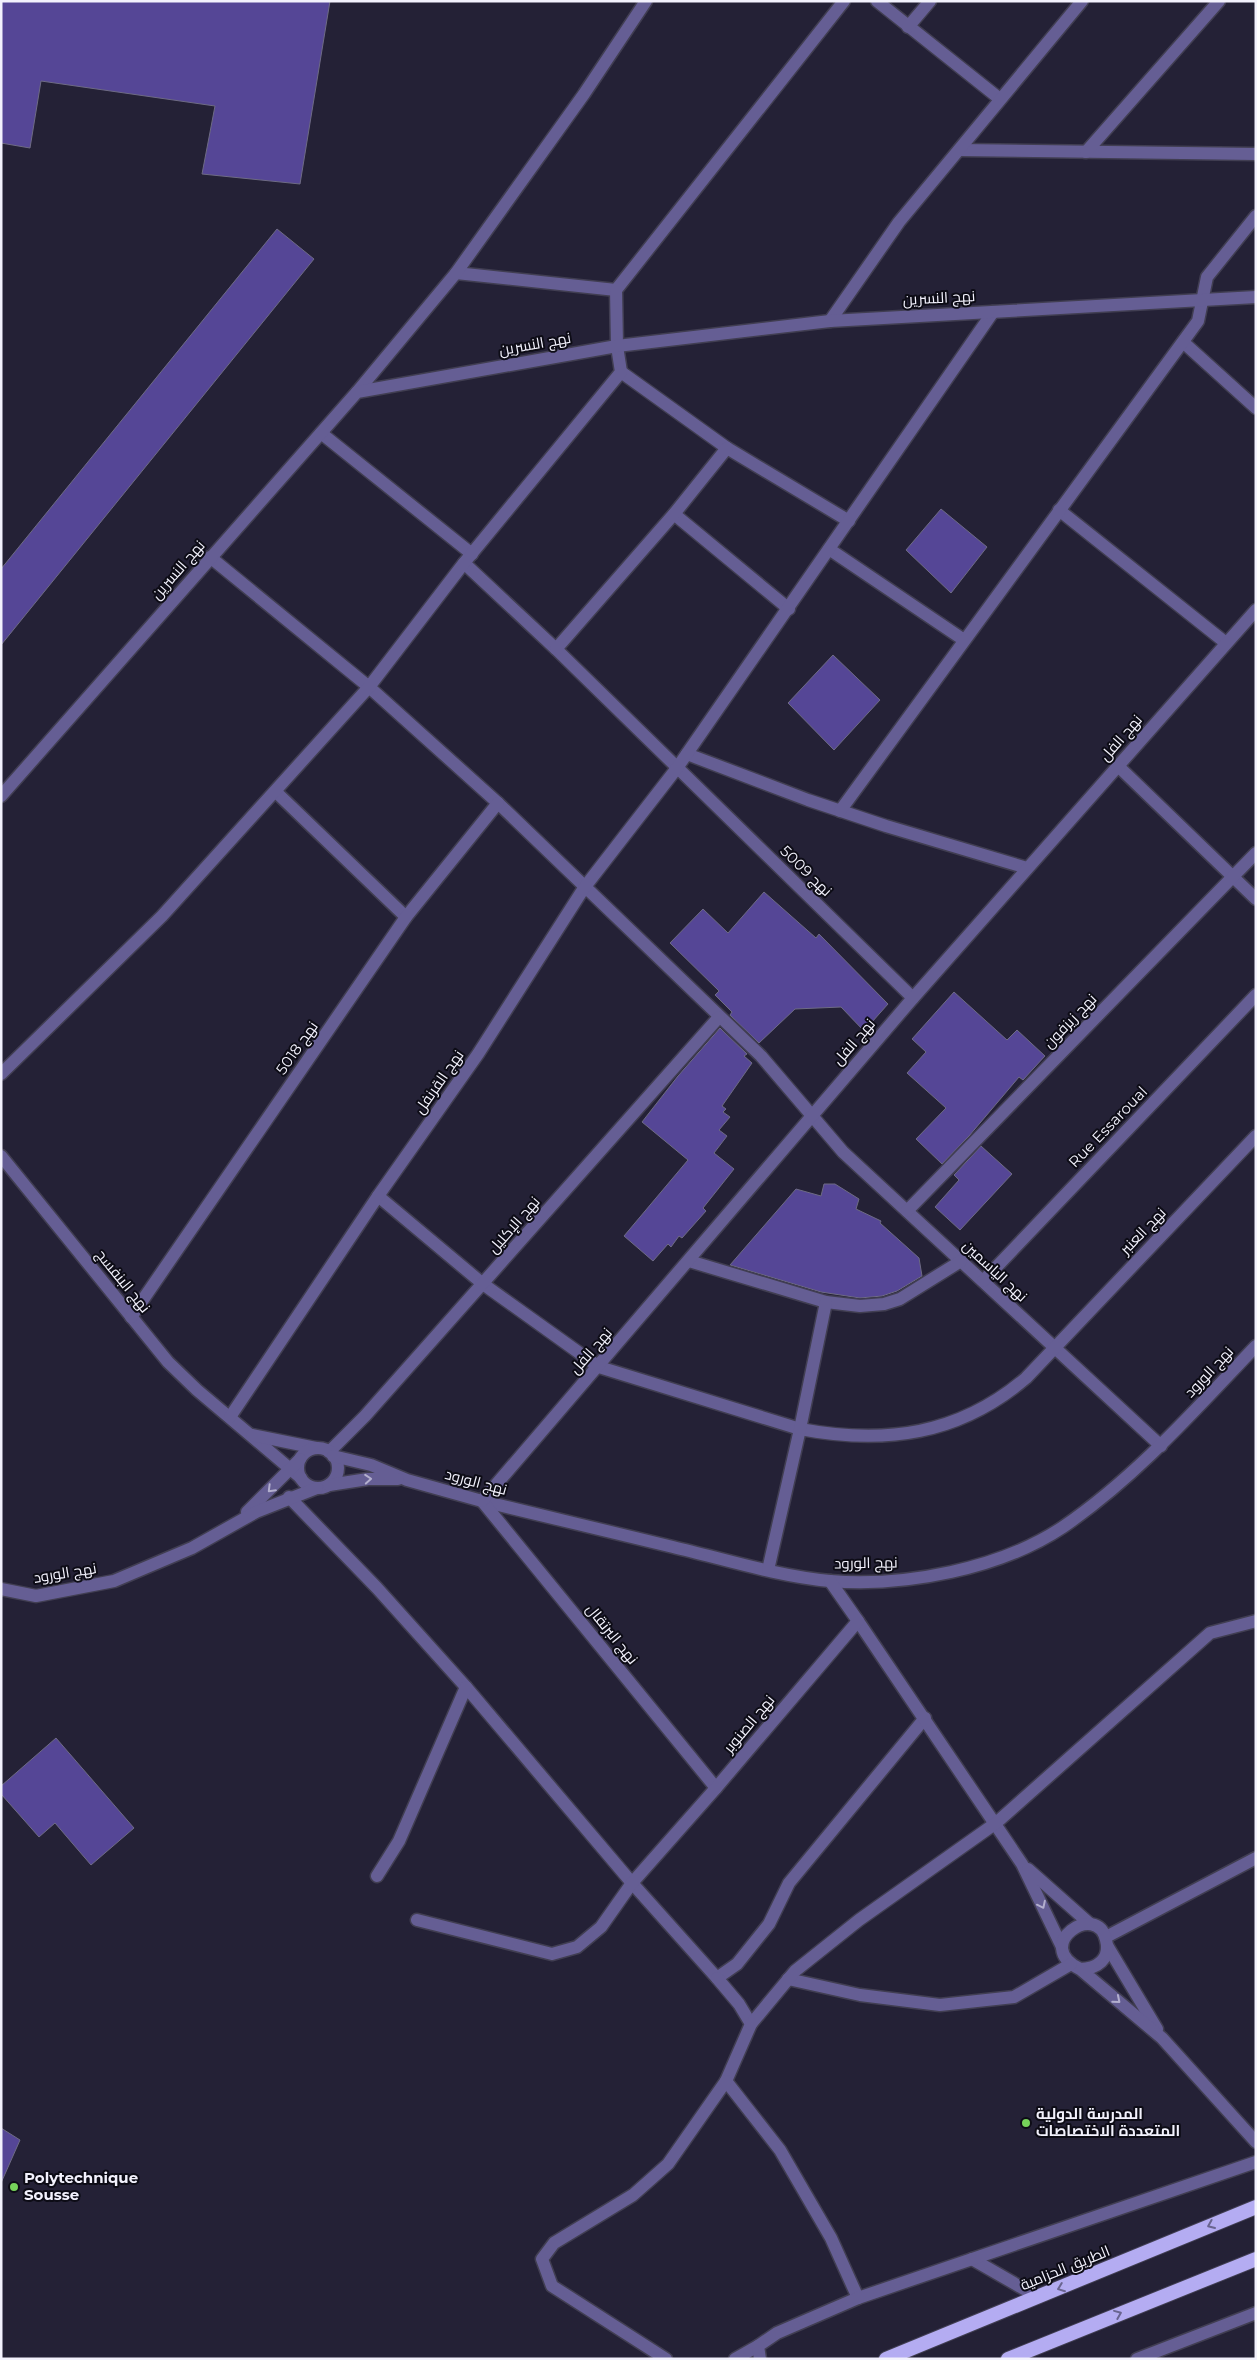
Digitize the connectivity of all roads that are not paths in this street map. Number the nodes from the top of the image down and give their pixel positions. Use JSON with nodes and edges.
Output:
{"nodes":[{"id":1,"x":646,"y":1,"type":"edge"},
{"id":2,"x":844,"y":1,"type":"edge"},
{"id":3,"x":877,"y":1,"type":"edge"},
{"id":4,"x":930,"y":1,"type":"edge"},
{"id":5,"x":1082,"y":1,"type":"edge"},
{"id":6,"x":1219,"y":1,"type":"edge"},
{"id":7,"x":908,"y":27,"type":"junction"},
{"id":8,"x":1000,"y":99,"type":"junction"},
{"id":9,"x":959,"y":150,"type":"junction"},
{"id":10,"x":1086,"y":152,"type":"junction"},
{"id":11,"x":1256,"y":154,"type":"edge"},
{"id":12,"x":1256,"y":216,"type":"edge"},
{"id":13,"x":456,"y":273,"type":"junction"},
{"id":14,"x":616,"y":290,"type":"junction"},
{"id":15,"x":1256,"y":296,"type":"edge"},
{"id":16,"x":1202,"y":301,"type":"junction"},
{"id":17,"x":993,"y":312,"type":"junction"},
{"id":18,"x":830,"y":321,"type":"junction"},
{"id":19,"x":1183,"y":342,"type":"junction"},
{"id":20,"x":617,"y":346,"type":"junction"},
{"id":21,"x":620,"y":372,"type":"junction"},
{"id":22,"x":357,"y":392,"type":"junction"},
{"id":23,"x":1256,"y":408,"type":"edge"},
{"id":24,"x":321,"y":433,"type":"junction"},
{"id":25,"x":727,"y":448,"type":"junction"},
{"id":26,"x":1059,"y":510,"type":"junction"},
{"id":27,"x":674,"y":514,"type":"junction"},
{"id":28,"x":849,"y":521,"type":"junction"},
{"id":29,"x":829,"y":549,"type":"junction"},
{"id":30,"x":210,"y":557,"type":"junction"},
{"id":31,"x":468,"y":559,"type":"junction"},
{"id":32,"x":789,"y":609,"type":"junction"},
{"id":33,"x":1256,"y":610,"type":"edge"},
{"id":34,"x":964,"y":640,"type":"junction"},
{"id":35,"x":1226,"y":643,"type":"junction"},
{"id":36,"x":556,"y":649,"type":"junction"},
{"id":37,"x":369,"y":687,"type":"junction"},
{"id":38,"x":687,"y":754,"type":"junction"},
{"id":39,"x":1118,"y":766,"type":"junction"},
{"id":40,"x":677,"y":768,"type":"junction"},
{"id":41,"x":276,"y":792,"type":"junction"},
{"id":42,"x":1,"y":796,"type":"edge"},
{"id":43,"x":498,"y":803,"type":"junction"},
{"id":44,"x":840,"y":811,"type":"junction"},
{"id":45,"x":1256,"y":852,"type":"edge"},
{"id":46,"x":1026,"y":868,"type":"junction"},
{"id":47,"x":1232,"y":876,"type":"junction"},
{"id":48,"x":584,"y":888,"type":"junction"},
{"id":49,"x":1256,"y":899,"type":"edge"},
{"id":50,"x":406,"y":918,"type":"junction"},
{"id":51,"x":1256,"y":995,"type":"edge"},
{"id":52,"x":913,"y":998,"type":"junction"},
{"id":53,"x":719,"y":1017,"type":"junction"},
{"id":54,"x":1,"y":1074,"type":"edge"},
{"id":55,"x":812,"y":1116,"type":"junction"},
{"id":56,"x":1256,"y":1136,"type":"edge"},
{"id":57,"x":1,"y":1156,"type":"edge"},
{"id":58,"x":378,"y":1196,"type":"junction"},
{"id":59,"x":907,"y":1212,"type":"junction"},
{"id":60,"x":689,"y":1261,"type":"junction"},
{"id":61,"x":961,"y":1261,"type":"junction"},
{"id":62,"x":983,"y":1281,"type":"junction"},
{"id":63,"x":483,"y":1284,"type":"junction"},
{"id":64,"x":826,"y":1302,"type":"junction"},
{"id":65,"x":131,"y":1317,"type":"junction"},
{"id":66,"x":1256,"y":1346,"type":"edge"},
{"id":67,"x":1054,"y":1348,"type":"junction"},
{"id":68,"x":599,"y":1367,"type":"junction"},
{"id":69,"x":230,"y":1417,"type":"junction"},
{"id":70,"x":800,"y":1429,"type":"junction"},
{"id":71,"x":249,"y":1434,"type":"junction"},
{"id":72,"x":1160,"y":1446,"type":"junction"},
{"id":73,"x":326,"y":1452,"type":"junction"},
{"id":74,"x":300,"y":1459,"type":"junction"},
{"id":75,"x":291,"y":1470,"type":"junction"},
{"id":76,"x":301,"y":1478,"type":"junction"},
{"id":77,"x":407,"y":1480,"type":"junction"},
{"id":78,"x":323,"y":1486,"type":"junction"},
{"id":79,"x":289,"y":1498,"type":"junction"},
{"id":80,"x":482,"y":1501,"type":"junction"},
{"id":81,"x":240,"y":1519,"type":"junction"},
{"id":82,"x":768,"y":1570,"type":"junction"},
{"id":83,"x":830,"y":1581,"type":"junction"},
{"id":84,"x":1,"y":1589,"type":"edge"},
{"id":85,"x":858,"y":1621,"type":"junction"},
{"id":86,"x":1256,"y":1621,"type":"edge"},
{"id":87,"x":466,"y":1687,"type":"junction"},
{"id":88,"x":925,"y":1718,"type":"junction"},
{"id":89,"x":716,"y":1788,"type":"junction"},
{"id":90,"x":996,"y":1823,"type":"junction"},
{"id":91,"x":1256,"y":1858,"type":"edge"},
{"id":92,"x":1022,"y":1864,"type":"junction"},
{"id":93,"x":377,"y":1876,"type":"dead end"},
{"id":94,"x":632,"y":1883,"type":"junction"},
{"id":95,"x":417,"y":1920,"type":"dead end"},
{"id":96,"x":1090,"y":1924,"type":"junction"},
{"id":97,"x":1107,"y":1942,"type":"junction"},
{"id":98,"x":1062,"y":1947,"type":"junction"},
{"id":99,"x":1076,"y":1967,"type":"junction"},
{"id":100,"x":718,"y":1978,"type":"junction"},
{"id":101,"x":788,"y":1979,"type":"junction"},
{"id":102,"x":751,"y":2024,"type":"junction"},
{"id":103,"x":1162,"y":2038,"type":"junction"},
{"id":104,"x":726,"y":2081,"type":"junction"},
{"id":105,"x":1256,"y":2142,"type":"edge"},
{"id":106,"x":1256,"y":2162,"type":"edge"},
{"id":107,"x":1256,"y":2207,"type":"edge"},
{"id":108,"x":1256,"y":2258,"type":"edge"},
{"id":109,"x":972,"y":2259,"type":"junction"},
{"id":110,"x":1038,"y":2297,"type":"junction"},
{"id":111,"x":858,"y":2298,"type":"junction"},
{"id":112,"x":1256,"y":2313,"type":"edge"},
{"id":113,"x":759,"y":2352,"type":"edge"},
{"id":114,"x":666,"y":2359,"type":"edge"},
{"id":115,"x":735,"y":2359,"type":"edge"},
{"id":116,"x":886,"y":2359,"type":"edge"},
{"id":117,"x":1008,"y":2359,"type":"edge"},
{"id":118,"x":1137,"y":2359,"type":"edge"}],
"edges":[{"from":1,"to":13,"type":"street"},
{"from":2,"to":14,"type":"street"},
{"from":3,"to":7,"type":"street"},
{"from":4,"to":7,"type":"street"},
{"from":5,"to":8,"type":"street"},
{"from":6,"to":10,"type":"street"},
{"from":7,"to":8,"type":"street"},
{"from":8,"to":9,"type":"street"},
{"from":9,"to":10,"type":"street"},
{"from":9,"to":18,"type":"street"},
{"from":10,"to":11,"type":"street"},
{"from":12,"to":16,"type":"street"},
{"from":13,"to":14,"type":"street"},
{"from":13,"to":22,"type":"street"},
{"from":14,"to":20,"type":"street"},
{"from":15,"to":16,"type":"street","name":"نهج النسرين"},
{"from":16,"to":17,"type":"street","name":"نهج النسرين"},
{"from":16,"to":19,"type":"street"},
{"from":17,"to":18,"type":"street","name":"نهج النسرين"},
{"from":17,"to":28,"type":"street","name":"نهج القرنفل"},
{"from":18,"to":20,"type":"street","name":"نهج النسرين"},
{"from":19,"to":23,"type":"street"},
{"from":19,"to":26,"type":"street"},
{"from":20,"to":21,"type":"street"},
{"from":20,"to":22,"type":"street","name":"نهج النسرين"},
{"from":21,"to":25,"type":"street"},
{"from":21,"to":31,"type":"street"},
{"from":22,"to":24,"type":"street","name":"نهج النسرين"},
{"from":24,"to":30,"type":"street","name":"نهج النسرين"},
{"from":24,"to":31,"type":"street","name":"نهج 5009"},
{"from":25,"to":27,"type":"street"},
{"from":25,"to":28,"type":"street"},
{"from":26,"to":34,"type":"street"},
{"from":26,"to":35,"type":"street"},
{"from":27,"to":32,"type":"street"},
{"from":27,"to":36,"type":"street"},
{"from":28,"to":29,"type":"street","name":"نهج القرنفل"},
{"from":29,"to":32,"type":"street","name":"نهج القرنفل"},
{"from":29,"to":34,"type":"street"},
{"from":30,"to":37,"type":"street","name":"نهج الياسمين"},
{"from":30,"to":42,"type":"street","name":"نهج النسرين"},
{"from":31,"to":36,"type":"street","name":"نهج 5009"},
{"from":31,"to":37,"type":"street"},
{"from":32,"to":38,"type":"street","name":"نهج القرنفل"},
{"from":33,"to":35,"type":"street","name":"نهج الفل"},
{"from":34,"to":44,"type":"street"},
{"from":35,"to":39,"type":"street","name":"نهج الفل"},
{"from":36,"to":40,"type":"street","name":"نهج 5009"},
{"from":37,"to":41,"type":"street"},
{"from":37,"to":43,"type":"street","name":"نهج الياسمين"},
{"from":38,"to":40,"type":"street","name":"نهج القرنفل"},
{"from":38,"to":44,"type":"street"},
{"from":39,"to":46,"type":"street","name":"نهج الفل"},
{"from":39,"to":47,"type":"street"},
{"from":40,"to":48,"type":"street","name":"نهج القرنفل"},
{"from":40,"to":52,"type":"street","name":"نهج 5009"},
{"from":41,"to":50,"type":"street"},
{"from":41,"to":54,"type":"street"},
{"from":43,"to":48,"type":"street","name":"نهج الياسمين"},
{"from":43,"to":50,"type":"street","name":"نهج 5018"},
{"from":44,"to":46,"type":"street"},
{"from":45,"to":47,"type":"street","name":"نهج زيزفون"},
{"from":46,"to":52,"type":"street","name":"نهج الفل"},
{"from":47,"to":49,"type":"street"},
{"from":47,"to":59,"type":"street","name":"نهج زيزفون"},
{"from":48,"to":53,"type":"street","name":"نهج الياسمين"},
{"from":48,"to":58,"type":"street","name":"نهج القرنفل"},
{"from":50,"to":65,"type":"street","name":"نهج 5018"},
{"from":51,"to":62,"type":"street","name":"Rue Essaroual"},
{"from":52,"to":55,"type":"street","name":"نهج الفل"},
{"from":53,"to":55,"type":"street","name":"نهج الياسمين"},
{"from":53,"to":63,"type":"street","name":"نهج الإكليل"},
{"from":55,"to":59,"type":"street","name":"نهج الياسمين"},
{"from":55,"to":60,"type":"street","name":"نهج الفل"},
{"from":56,"to":67,"type":"street","name":"نهج العنبر"},
{"from":57,"to":65,"type":"street","name":"نهج البنفسج"},
{"from":58,"to":63,"type":"street","name":"نهج العنبر"},
{"from":58,"to":69,"type":"street","name":"نهج القرنفل"},
{"from":59,"to":61,"type":"street","name":"نهج الياسمين"},
{"from":60,"to":64,"type":"street"},
{"from":60,"to":68,"type":"street","name":"نهج الفل"},
{"from":61,"to":62,"type":"street","name":"نهج الياسمين"},
{"from":61,"to":64,"type":"street"},
{"from":62,"to":67,"type":"street","name":"نهج الياسمين"},
{"from":63,"to":68,"type":"street","name":"نهج العنبر"},
{"from":63,"to":73,"type":"street","name":"نهج الإكليل"},
{"from":64,"to":70,"type":"street"},
{"from":65,"to":69,"type":"street","name":"نهج البنفسج"},
{"from":66,"to":72,"type":"street","name":"نهج الورود"},
{"from":67,"to":70,"type":"street","name":"نهج العنبر"},
{"from":67,"to":72,"type":"street","name":"نهج الياسمين"},
{"from":68,"to":70,"type":"street","name":"نهج العنبر"},
{"from":68,"to":80,"type":"street","name":"نهج الفل"},
{"from":69,"to":71,"type":"street","name":"نهج البنفسج"},
{"from":70,"to":82,"type":"street"},
{"from":71,"to":73,"type":"street"},
{"from":71,"to":75,"type":"street","name":"نهج البنفسج"},
{"from":72,"to":83,"type":"street","name":"نهج الورود"},
{"from":73,"to":74,"type":"street"},
{"from":73,"to":77,"type":"street"},
{"from":73,"to":78,"type":"street"},
{"from":74,"to":75,"type":"street"},
{"from":74,"to":76,"type":"street"},
{"from":75,"to":76,"type":"street","name":"نهج البنفسج"},
{"from":75,"to":81,"type":"street","one_way":true},
{"from":76,"to":78,"type":"street"},
{"from":78,"to":77,"type":"street","one_way":true},
{"from":77,"to":80,"type":"street","name":"نهج الورود"},
{"from":78,"to":79,"type":"street"},
{"from":79,"to":81,"type":"street"},
{"from":79,"to":87,"type":"street"},
{"from":80,"to":82,"type":"street","name":"نهج الورود"},
{"from":80,"to":89,"type":"street","name":"نهج البرتقال"},
{"from":81,"to":84,"type":"street","name":"نهج الورود"},
{"from":82,"to":83,"type":"street","name":"نهج الورود"},
{"from":83,"to":85,"type":"street"},
{"from":85,"to":88,"type":"street"},
{"from":85,"to":89,"type":"street","name":"نهج الصنوبر"},
{"from":86,"to":90,"type":"street"},
{"from":87,"to":93,"type":"street"},
{"from":87,"to":94,"type":"street"},
{"from":88,"to":90,"type":"street"},
{"from":88,"to":100,"type":"street"},
{"from":89,"to":94,"type":"street","name":"نهج الصنوبر"},
{"from":90,"to":92,"type":"street"},
{"from":90,"to":101,"type":"street"},
{"from":91,"to":97,"type":"street"},
{"from":92,"to":96,"type":"street"},
{"from":92,"to":98,"type":"street","one_way":true},
{"from":94,"to":95,"type":"street","name":"نهج الصنوبر"},
{"from":94,"to":100,"type":"street"},
{"from":96,"to":97,"type":"street"},
{"from":96,"to":98,"type":"street"},
{"from":97,"to":99,"type":"street"},
{"from":97,"to":103,"type":"street"},
{"from":98,"to":99,"type":"street"},
{"from":99,"to":101,"type":"street"},
{"from":99,"to":103,"type":"street","one_way":true},
{"from":100,"to":102,"type":"street"},
{"from":101,"to":102,"type":"street"},
{"from":102,"to":104,"type":"street"},
{"from":103,"to":105,"type":"street"},
{"from":104,"to":111,"type":"street"},
{"from":104,"to":114,"type":"street"},
{"from":106,"to":109,"type":"street"},
{"from":107,"to":110,"type":"highway","name":"الطريق الحزامية","one_way":true},
{"from":117,"to":108,"type":"highway","one_way":true},
{"from":109,"to":110,"type":"street"},
{"from":109,"to":111,"type":"street"},
{"from":110,"to":116,"type":"highway","name":"الطريق الحزامية"},
{"from":111,"to":113,"type":"street"},
{"from":112,"to":118,"type":"street"},
{"from":113,"to":115,"type":"street"}]}
